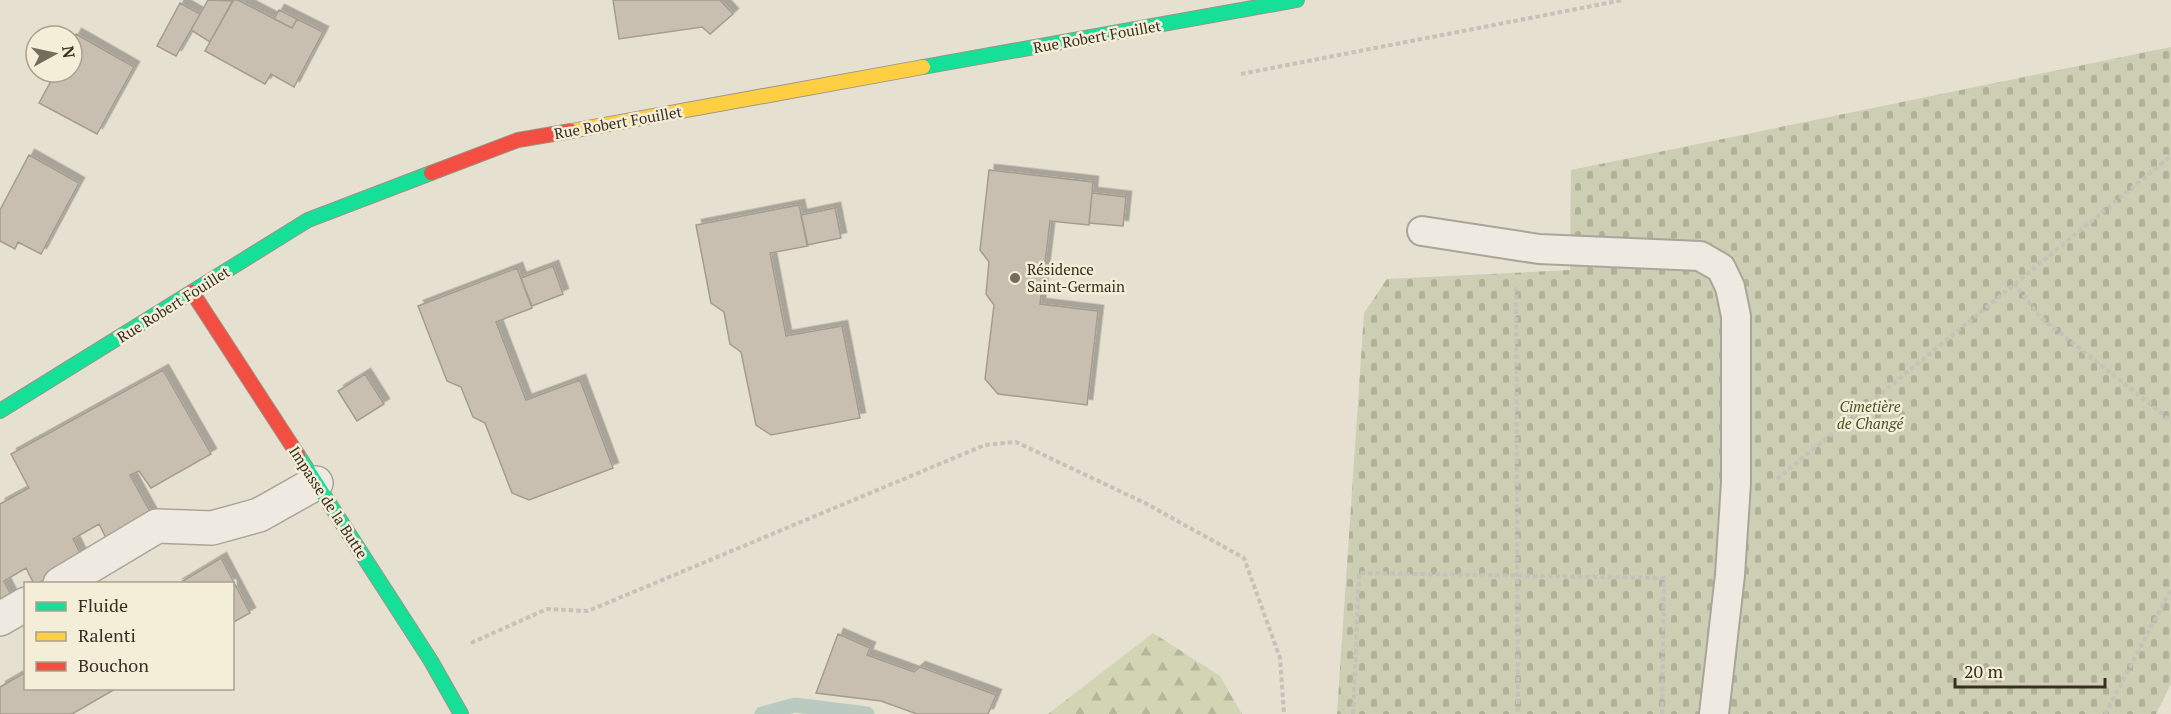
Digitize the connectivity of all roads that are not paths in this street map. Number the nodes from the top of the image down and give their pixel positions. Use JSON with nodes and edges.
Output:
{"nodes":[{"id":1,"x":1297,"y":0,"type":"edge"},
{"id":2,"x":1422,"y":231,"type":"dead end"},
{"id":3,"x":192,"y":292,"type":"junction"},
{"id":4,"x":0,"y":411,"type":"edge"},
{"id":5,"x":316,"y":483,"type":"junction"},
{"id":6,"x":63,"y":582,"type":"edge"},
{"id":7,"x":24,"y":605,"type":"edge"},
{"id":8,"x":0,"y":619,"type":"edge"},
{"id":9,"x":461,"y":714,"type":"edge"},
{"id":10,"x":1714,"y":714,"type":"edge"}],
"edges":[{"from":1,"to":3,"type":"street","name":"Rue Robert Fouillet"},
{"from":2,"to":10,"type":"lane"},
{"from":3,"to":4,"type":"street","name":"Rue Robert Fouillet"},
{"from":3,"to":5,"type":"street","name":"Impasse de la Butte"},
{"from":5,"to":6,"type":"street"},
{"from":5,"to":9,"type":"street","name":"Impasse de la Butte"},
{"from":7,"to":8,"type":"street"}]}
